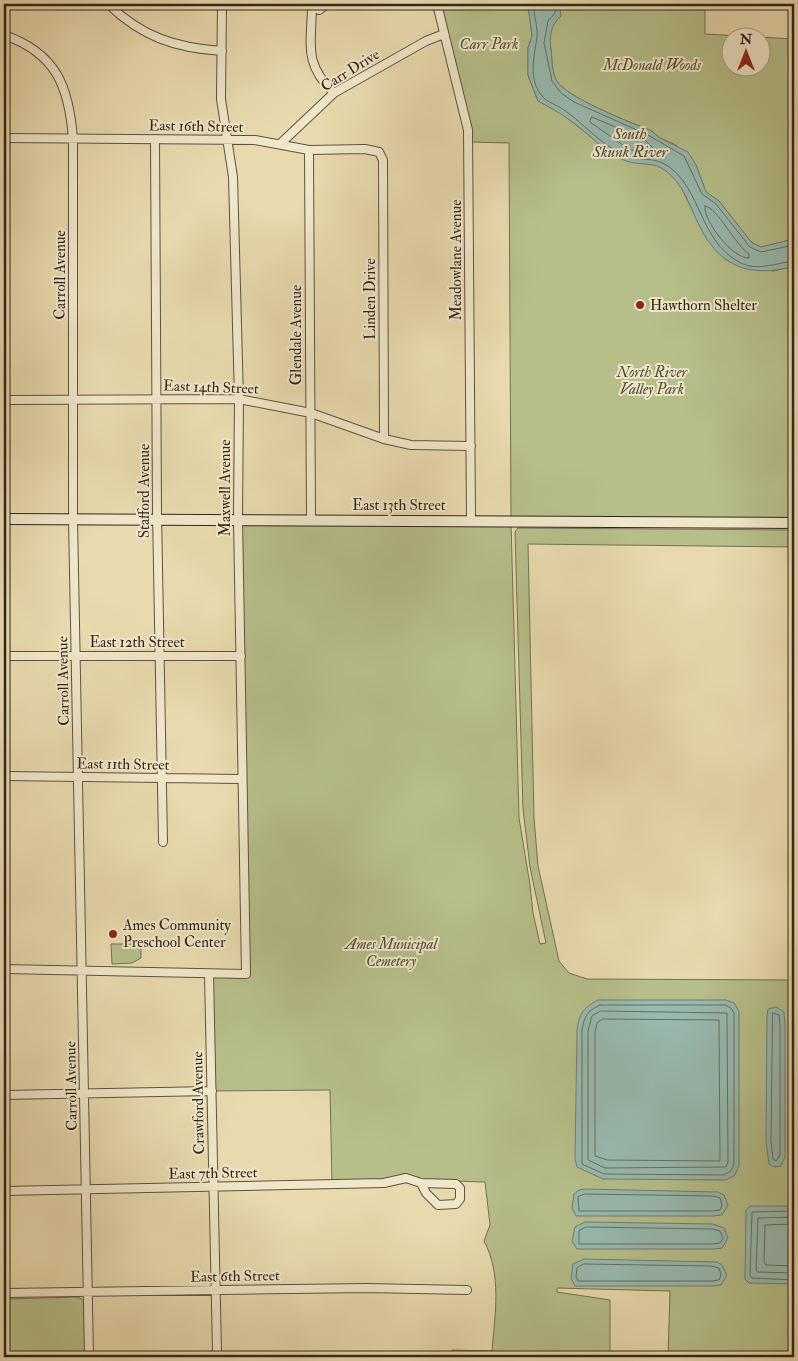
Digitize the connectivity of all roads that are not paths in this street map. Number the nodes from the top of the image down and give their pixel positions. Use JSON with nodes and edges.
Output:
{"nodes":[{"id":1,"x":108,"y":4,"type":"edge"},
{"id":2,"x":222,"y":4,"type":"edge"},
{"id":3,"x":327,"y":4,"type":"edge"},
{"id":4,"x":437,"y":4,"type":"edge"},
{"id":5,"x":311,"y":6,"type":"edge"},
{"id":6,"x":444,"y":34,"type":"junction"},
{"id":7,"x":4,"y":35,"type":"edge"},
{"id":8,"x":222,"y":51,"type":"junction"},
{"id":9,"x":334,"y":93,"type":"junction"},
{"id":10,"x":4,"y":138,"type":"edge"},
{"id":11,"x":73,"y":139,"type":"junction"},
{"id":12,"x":155,"y":139,"type":"junction"},
{"id":13,"x":227,"y":140,"type":"junction"},
{"id":14,"x":280,"y":144,"type":"junction"},
{"id":15,"x":308,"y":150,"type":"junction"},
{"id":16,"x":383,"y":160,"type":"joint"},
{"id":17,"x":239,"y":399,"type":"junction"},
{"id":18,"x":4,"y":400,"type":"edge"},
{"id":19,"x":74,"y":400,"type":"junction"},
{"id":20,"x":158,"y":400,"type":"junction"},
{"id":21,"x":310,"y":413,"type":"junction"},
{"id":22,"x":384,"y":439,"type":"junction"},
{"id":23,"x":470,"y":446,"type":"junction"},
{"id":24,"x":4,"y":519,"type":"edge"},
{"id":25,"x":74,"y":519,"type":"junction"},
{"id":26,"x":157,"y":519,"type":"junction"},
{"id":27,"x":238,"y":519,"type":"junction"},
{"id":28,"x":311,"y":520,"type":"junction"},
{"id":29,"x":470,"y":520,"type":"junction"},
{"id":30,"x":794,"y":523,"type":"edge"},
{"id":31,"x":4,"y":656,"type":"edge"},
{"id":32,"x":77,"y":656,"type":"junction"},
{"id":33,"x":161,"y":656,"type":"junction"},
{"id":34,"x":241,"y":656,"type":"junction"},
{"id":35,"x":4,"y":776,"type":"edge"},
{"id":36,"x":79,"y":777,"type":"junction"},
{"id":37,"x":162,"y":778,"type":"junction"},
{"id":38,"x":242,"y":779,"type":"junction"},
{"id":39,"x":163,"y":842,"type":"dead end"},
{"id":40,"x":4,"y":969,"type":"edge"},
{"id":41,"x":83,"y":972,"type":"junction"},
{"id":42,"x":209,"y":974,"type":"junction"},
{"id":43,"x":212,"y":1091,"type":"junction"},
{"id":44,"x":85,"y":1094,"type":"junction"},
{"id":45,"x":4,"y":1095,"type":"edge"},
{"id":46,"x":421,"y":1183,"type":"junction"},
{"id":47,"x":214,"y":1186,"type":"junction"},
{"id":48,"x":87,"y":1189,"type":"junction"},
{"id":49,"x":4,"y":1191,"type":"edge"},
{"id":50,"x":216,"y":1290,"type":"junction"},
{"id":51,"x":467,"y":1290,"type":"dead end"},
{"id":52,"x":87,"y":1291,"type":"junction"},
{"id":53,"x":4,"y":1293,"type":"edge"},
{"id":54,"x":217,"y":1352,"type":"dead end"},
{"id":55,"x":89,"y":1357,"type":"edge"}],
"edges":[{"from":1,"to":8,"type":"street"},
{"from":2,"to":8,"type":"street","name":"Maxwell Avenue"},
{"from":3,"to":5,"type":"street"},
{"from":4,"to":6,"type":"street","name":"Meadowlane Avenue"},
{"from":5,"to":9,"type":"street"},
{"from":6,"to":9,"type":"street","name":"Carr Drive"},
{"from":6,"to":23,"type":"street","name":"Meadowlane Avenue"},
{"from":7,"to":11,"type":"street","name":"Carroll Avenue"},
{"from":8,"to":13,"type":"street","name":"Maxwell Avenue"},
{"from":9,"to":14,"type":"street","name":"Carr Drive"},
{"from":10,"to":11,"type":"street","name":"East 16th Street"},
{"from":11,"to":12,"type":"street","name":"East 16th Street"},
{"from":11,"to":19,"type":"street","name":"Carroll Avenue"},
{"from":12,"to":13,"type":"street","name":"East 16th Street"},
{"from":12,"to":20,"type":"street","name":"Stafford Avenue"},
{"from":13,"to":14,"type":"street","name":"East 16th Street"},
{"from":13,"to":17,"type":"street","name":"Maxwell Avenue"},
{"from":14,"to":15,"type":"street","name":"East 16th Street"},
{"from":15,"to":16,"type":"street","name":"East 16th Street"},
{"from":15,"to":21,"type":"street","name":"Glendale Avenue"},
{"from":16,"to":22,"type":"street","name":"Linden Drive"},
{"from":17,"to":20,"type":"street","name":"East 14th Street"},
{"from":17,"to":21,"type":"street","name":"East 14th Street"},
{"from":17,"to":27,"type":"street","name":"Maxwell Avenue"},
{"from":18,"to":19,"type":"street","name":"East 14th Street"},
{"from":19,"to":20,"type":"street","name":"East 14th Street"},
{"from":19,"to":25,"type":"street","name":"Carroll Avenue"},
{"from":20,"to":26,"type":"street","name":"Stafford Avenue"},
{"from":21,"to":22,"type":"street","name":"East 14th Street"},
{"from":21,"to":28,"type":"street","name":"Glendale Avenue"},
{"from":22,"to":23,"type":"street","name":"East 14th Street"},
{"from":23,"to":29,"type":"street","name":"Meadowlane Avenue"},
{"from":24,"to":25,"type":"main road","name":"East 13th Street"},
{"from":25,"to":26,"type":"main road","name":"East 13th Street"},
{"from":25,"to":32,"type":"street","name":"Carroll Avenue"},
{"from":26,"to":27,"type":"main road","name":"East 13th Street"},
{"from":26,"to":33,"type":"street","name":"Stafford Avenue"},
{"from":27,"to":28,"type":"main road","name":"East 13th Street"},
{"from":27,"to":34,"type":"street","name":"Maxwell Avenue"},
{"from":28,"to":29,"type":"main road","name":"East 13th Street"},
{"from":29,"to":30,"type":"main road","name":"East 13th Street"},
{"from":31,"to":32,"type":"street","name":"East 12th Street"},
{"from":32,"to":33,"type":"street","name":"East 12th Street"},
{"from":32,"to":36,"type":"street","name":"Carroll Avenue"},
{"from":33,"to":34,"type":"street","name":"East 12th Street"},
{"from":33,"to":37,"type":"street","name":"Stafford Avenue"},
{"from":34,"to":38,"type":"street","name":"Maxwell Avenue"},
{"from":35,"to":36,"type":"street","name":"East 11th Street"},
{"from":36,"to":37,"type":"street","name":"East 11th Street"},
{"from":36,"to":41,"type":"street","name":"Carroll Avenue"},
{"from":37,"to":38,"type":"street","name":"East 11th Street"},
{"from":37,"to":39,"type":"street","name":"Stafford Avenue"},
{"from":38,"to":42,"type":"street","name":"Maxwell Avenue"},
{"from":40,"to":41,"type":"street"},
{"from":41,"to":42,"type":"street"},
{"from":41,"to":44,"type":"street","name":"Carroll Avenue"},
{"from":42,"to":43,"type":"street","name":"Crawford Avenue"},
{"from":43,"to":44,"type":"street"},
{"from":43,"to":47,"type":"street","name":"Crawford Avenue"},
{"from":44,"to":45,"type":"street"},
{"from":44,"to":48,"type":"street","name":"Carroll Avenue"},
{"from":46,"to":46,"type":"street","name":"East 7th Street"},
{"from":46,"to":47,"type":"street","name":"East 7th Street"},
{"from":47,"to":48,"type":"street","name":"East 7th Street"},
{"from":47,"to":50,"type":"street","name":"Crawford Avenue"},
{"from":48,"to":49,"type":"street","name":"East 7th Street"},
{"from":48,"to":52,"type":"street","name":"Carroll Avenue"},
{"from":50,"to":51,"type":"street","name":"East 6th Street"},
{"from":50,"to":52,"type":"street","name":"East 6th Street"},
{"from":50,"to":54,"type":"street","name":"Crawford Avenue"},
{"from":52,"to":53,"type":"street","name":"East 6th Street"},
{"from":52,"to":55,"type":"street","name":"Carroll Avenue"}]}
